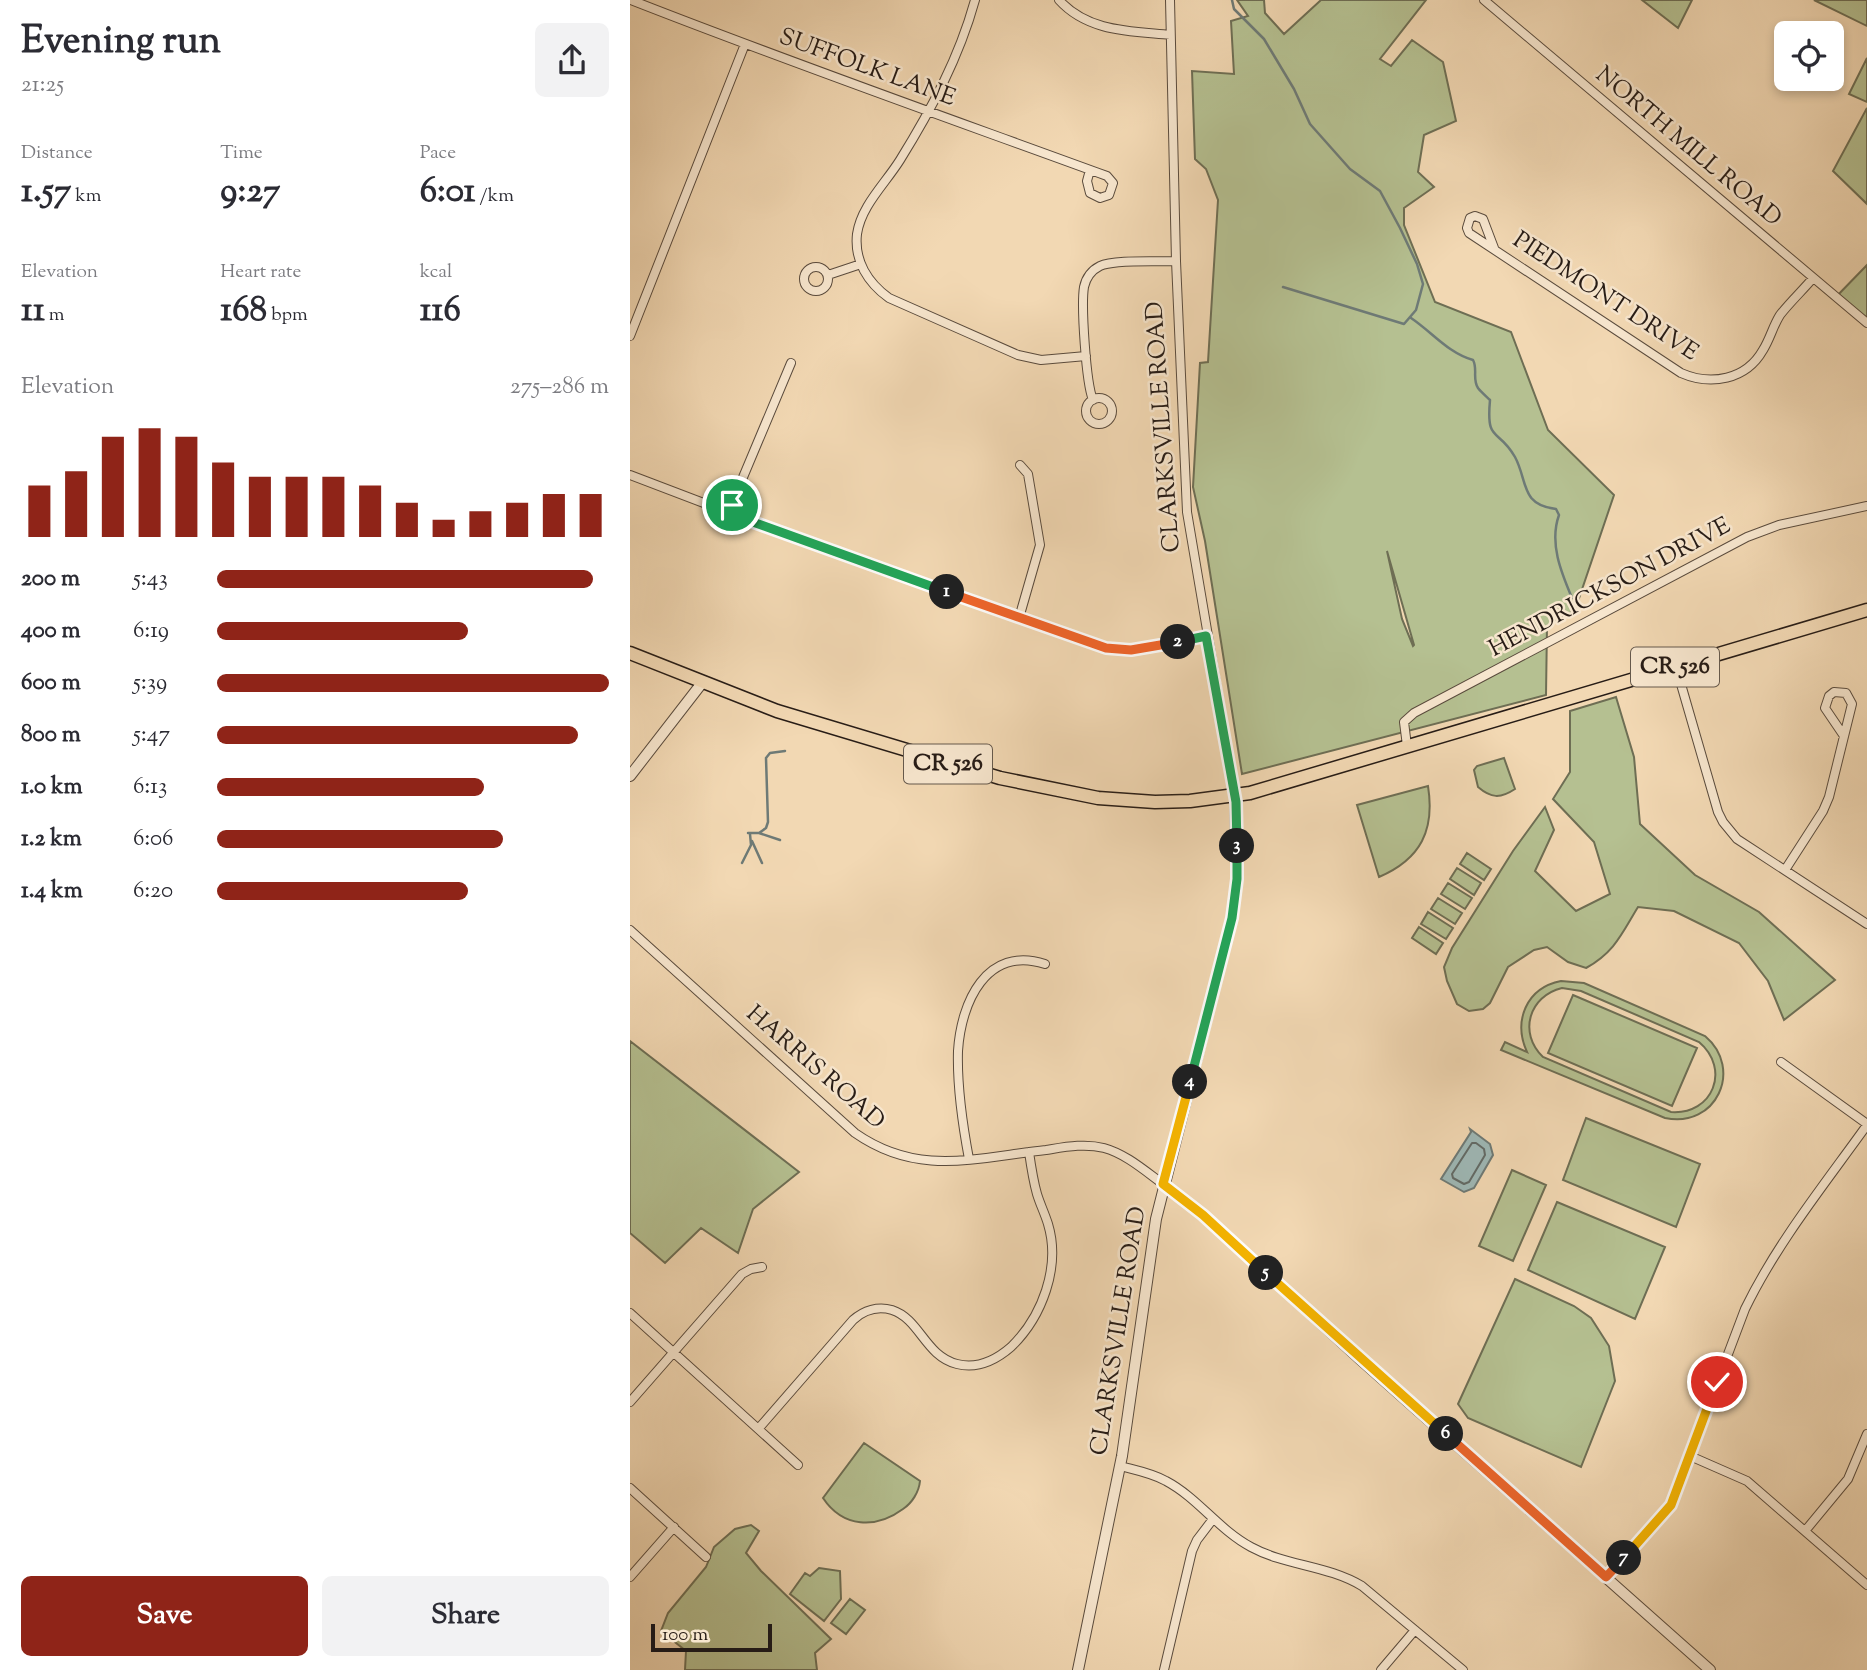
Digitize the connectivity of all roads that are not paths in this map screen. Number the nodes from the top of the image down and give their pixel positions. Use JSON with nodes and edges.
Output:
{"nodes":[{"id":1,"x":631,"y":0,"type":"edge"},
{"id":2,"x":975,"y":0,"type":"edge"},
{"id":3,"x":1059,"y":0,"type":"edge"},
{"id":4,"x":1170,"y":0,"type":"edge"},
{"id":5,"x":1484,"y":0,"type":"edge"},
{"id":6,"x":1170,"y":35,"type":"junction"},
{"id":7,"x":745,"y":44,"type":"junction"},
{"id":8,"x":929,"y":110,"type":"junction"},
{"id":9,"x":1090,"y":170,"type":"junction"},
{"id":10,"x":1494,"y":248,"type":"dead end"},
{"id":11,"x":1176,"y":261,"type":"junction"},
{"id":12,"x":861,"y":264,"type":"junction"},
{"id":13,"x":828,"y":275,"type":"dead end"},
{"id":14,"x":1814,"y":278,"type":"junction"},
{"id":15,"x":1867,"y":323,"type":"edge"},
{"id":16,"x":630,"y":335,"type":"edge"},
{"id":17,"x":1086,"y":356,"type":"junction"},
{"id":18,"x":791,"y":363,"type":"dead end"},
{"id":19,"x":1093,"y":400,"type":"dead end"},
{"id":20,"x":1020,"y":465,"type":"dead end"},
{"id":21,"x":630,"y":475,"type":"edge"},
{"id":22,"x":1867,"y":506,"type":"edge"},
{"id":23,"x":728,"y":513,"type":"junction"},
{"id":24,"x":1867,"y":610,"type":"edge"},
{"id":25,"x":1020,"y":618,"type":"junction"},
{"id":26,"x":1206,"y":636,"type":"junction"},
{"id":27,"x":630,"y":653,"type":"edge"},
{"id":28,"x":1676,"y":667,"type":"junction"},
{"id":29,"x":702,"y":682,"type":"junction"},
{"id":30,"x":1844,"y":736,"type":"junction"},
{"id":31,"x":1407,"y":746,"type":"junction"},
{"id":32,"x":630,"y":776,"type":"edge"},
{"id":33,"x":1235,"y":795,"type":"junction"},
{"id":34,"x":1785,"y":870,"type":"junction"},
{"id":35,"x":1867,"y":924,"type":"edge"},
{"id":36,"x":630,"y":930,"type":"edge"},
{"id":37,"x":1045,"y":964,"type":"dead end"},
{"id":38,"x":1781,"y":1062,"type":"dead end"},
{"id":39,"x":1867,"y":1124,"type":"edge"},
{"id":40,"x":1029,"y":1152,"type":"junction"},
{"id":41,"x":969,"y":1159,"type":"junction"},
{"id":42,"x":1163,"y":1184,"type":"junction"},
{"id":43,"x":762,"y":1267,"type":"dead end"},
{"id":44,"x":630,"y":1313,"type":"edge"},
{"id":45,"x":674,"y":1352,"type":"junction"},
{"id":46,"x":630,"y":1402,"type":"edge"},
{"id":47,"x":759,"y":1428,"type":"junction"},
{"id":48,"x":1867,"y":1434,"type":"edge"},
{"id":49,"x":1690,"y":1456,"type":"junction"},
{"id":50,"x":798,"y":1465,"type":"dead end"},
{"id":51,"x":1120,"y":1466,"type":"junction"},
{"id":52,"x":630,"y":1488,"type":"edge"},
{"id":53,"x":1213,"y":1519,"type":"junction"},
{"id":54,"x":674,"y":1527,"type":"junction"},
{"id":55,"x":1805,"y":1531,"type":"junction"},
{"id":56,"x":706,"y":1557,"type":"dead end"},
{"id":57,"x":630,"y":1577,"type":"edge"},
{"id":58,"x":1606,"y":1577,"type":"junction"},
{"id":59,"x":1867,"y":1585,"type":"edge"},
{"id":60,"x":1415,"y":1630,"type":"junction"},
{"id":61,"x":1077,"y":1670,"type":"edge"},
{"id":62,"x":1164,"y":1670,"type":"edge"},
{"id":63,"x":1381,"y":1670,"type":"edge"},
{"id":64,"x":1464,"y":1670,"type":"edge"},
{"id":65,"x":1710,"y":1670,"type":"edge"}],
"edges":[{"from":1,"to":7,"type":"street","name":"SUFFOLK LANE"},
{"from":2,"to":8,"type":"street"},
{"from":3,"to":6,"type":"street"},
{"from":4,"to":6,"type":"street","name":"CLARKSVILLE ROAD"},
{"from":5,"to":14,"type":"street","name":"NORTH MILL ROAD"},
{"from":6,"to":11,"type":"street","name":"CLARKSVILLE ROAD"},
{"from":7,"to":8,"type":"street","name":"SUFFOLK LANE"},
{"from":7,"to":16,"type":"street"},
{"from":8,"to":9,"type":"street","name":"SUFFOLK LANE"},
{"from":8,"to":12,"type":"street"},
{"from":9,"to":9,"type":"street","name":"SUFFOLK LANE"},
{"from":10,"to":14,"type":"street","name":"PIEDMONT DRIVE"},
{"from":11,"to":17,"type":"street"},
{"from":11,"to":26,"type":"street","name":"CLARKSVILLE ROAD"},
{"from":12,"to":13,"type":"street"},
{"from":12,"to":17,"type":"street"},
{"from":14,"to":15,"type":"street","name":"NORTH MILL ROAD"},
{"from":17,"to":19,"type":"street"},
{"from":18,"to":23,"type":"street"},
{"from":20,"to":25,"type":"street"},
{"from":21,"to":23,"type":"street"},
{"from":22,"to":31,"type":"street","name":"HENDRICKSON DRIVE"},
{"from":23,"to":25,"type":"street"},
{"from":24,"to":28,"type":"main road","number":"CR 526"},
{"from":25,"to":26,"type":"street"},
{"from":26,"to":33,"type":"street","name":"CLARKSVILLE ROAD"},
{"from":27,"to":29,"type":"main road","number":"CR 526"},
{"from":28,"to":31,"type":"main road","number":"CR 526"},
{"from":28,"to":34,"type":"street"},
{"from":29,"to":32,"type":"street"},
{"from":29,"to":33,"type":"main road","number":"CR 526"},
{"from":30,"to":30,"type":"street"},
{"from":30,"to":34,"type":"street"},
{"from":31,"to":33,"type":"main road","number":"CR 526"},
{"from":33,"to":42,"type":"street","name":"CLARKSVILLE ROAD"},
{"from":34,"to":35,"type":"street"},
{"from":36,"to":41,"type":"street","name":"HARRIS ROAD"},
{"from":37,"to":41,"type":"street"},
{"from":38,"to":39,"type":"street"},
{"from":39,"to":49,"type":"street"},
{"from":40,"to":41,"type":"street","name":"HARRIS ROAD"},
{"from":40,"to":42,"type":"street","name":"HARRIS ROAD"},
{"from":40,"to":47,"type":"street"},
{"from":42,"to":51,"type":"street","name":"CLARKSVILLE ROAD"},
{"from":42,"to":58,"type":"street"},
{"from":43,"to":45,"type":"street"},
{"from":44,"to":45,"type":"street"},
{"from":45,"to":46,"type":"street"},
{"from":45,"to":47,"type":"street"},
{"from":47,"to":50,"type":"street"},
{"from":48,"to":55,"type":"street"},
{"from":49,"to":55,"type":"street"},
{"from":49,"to":58,"type":"street"},
{"from":51,"to":53,"type":"street"},
{"from":51,"to":61,"type":"street","name":"CLARKSVILLE ROAD"},
{"from":52,"to":54,"type":"street"},
{"from":53,"to":60,"type":"street"},
{"from":53,"to":62,"type":"street"},
{"from":54,"to":56,"type":"street"},
{"from":54,"to":57,"type":"street"},
{"from":55,"to":59,"type":"street"},
{"from":58,"to":65,"type":"street"},
{"from":60,"to":63,"type":"street"},
{"from":60,"to":64,"type":"street"}]}
